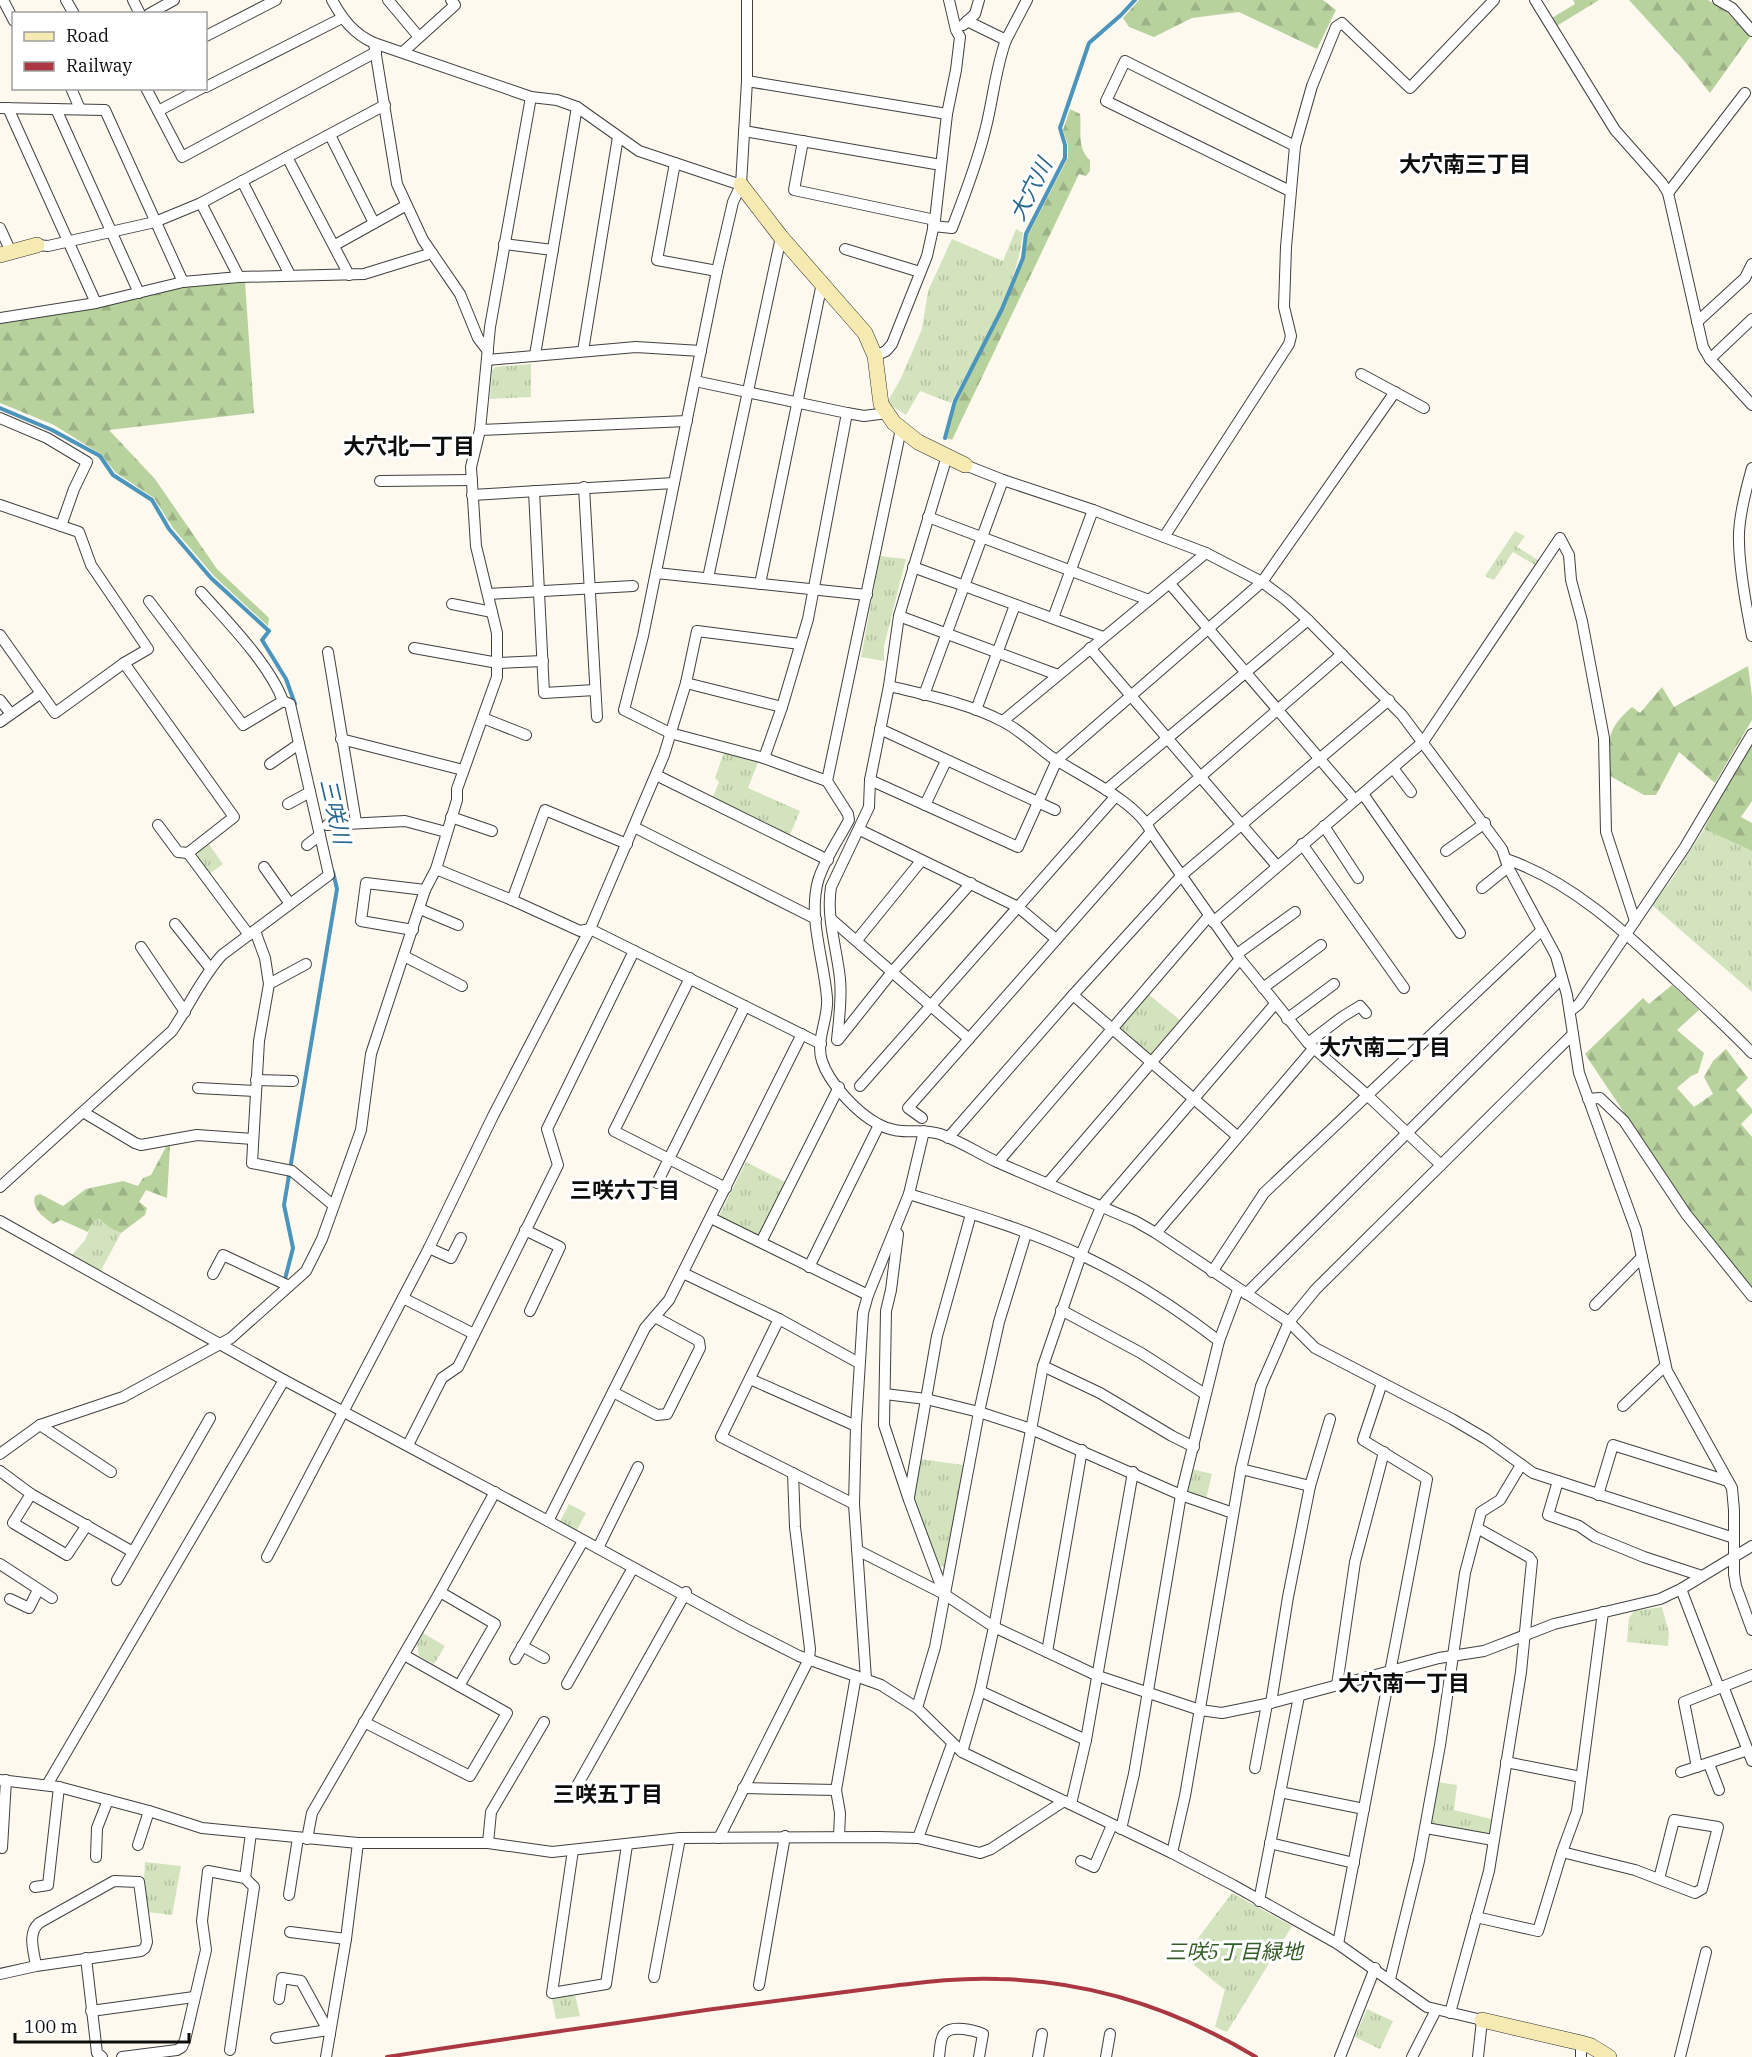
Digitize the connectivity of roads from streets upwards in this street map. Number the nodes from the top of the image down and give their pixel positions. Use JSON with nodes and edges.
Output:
{"nodes":[{"id":1,"x":3,"y":0,"type":"edge"},
{"id":2,"x":174,"y":0,"type":"edge"},
{"id":3,"x":276,"y":0,"type":"edge"},
{"id":4,"x":332,"y":0,"type":"edge"},
{"id":5,"x":388,"y":0,"type":"edge"},
{"id":6,"x":451,"y":0,"type":"edge"},
{"id":7,"x":747,"y":0,"type":"edge"},
{"id":8,"x":949,"y":0,"type":"edge"},
{"id":9,"x":979,"y":0,"type":"edge"},
{"id":10,"x":1027,"y":0,"type":"edge"},
{"id":11,"x":1494,"y":0,"type":"edge"},
{"id":12,"x":1535,"y":0,"type":"edge"},
{"id":13,"x":1718,"y":0,"type":"edge"},
{"id":14,"x":153,"y":12,"type":"edge"},
{"id":15,"x":12,"y":17,"type":"edge"},
{"id":16,"x":342,"y":18,"type":"junction"},
{"id":17,"x":967,"y":21,"type":"junction"},
{"id":18,"x":956,"y":30,"type":"junction"},
{"id":19,"x":1752,"y":31,"type":"edge"},
{"id":20,"x":207,"y":35,"type":"edge"},
{"id":21,"x":419,"y":37,"type":"junction"},
{"id":22,"x":1006,"y":40,"type":"junction"},
{"id":23,"x":375,"y":48,"type":"junction"},
{"id":24,"x":403,"y":52,"type":"junction"},
{"id":25,"x":747,"y":81,"type":"junction"},
{"id":26,"x":207,"y":86,"type":"edge"},
{"id":27,"x":72,"y":90,"type":"edge"},
{"id":28,"x":147,"y":90,"type":"edge"},
{"id":29,"x":200,"y":90,"type":"edge"},
{"id":30,"x":1745,"y":93,"type":"dead end"},
{"id":31,"x":531,"y":97,"type":"junction"},
{"id":32,"x":386,"y":105,"type":"junction"},
{"id":33,"x":577,"y":107,"type":"junction"},
{"id":34,"x":4,"y":108,"type":"edge"},
{"id":35,"x":56,"y":109,"type":"junction"},
{"id":36,"x":80,"y":109,"type":"junction"},
{"id":37,"x":158,"y":111,"type":"junction"},
{"id":38,"x":947,"y":114,"type":"junction"},
{"id":39,"x":744,"y":131,"type":"junction"},
{"id":40,"x":330,"y":135,"type":"junction"},
{"id":41,"x":618,"y":137,"type":"junction"},
{"id":42,"x":803,"y":141,"type":"junction"},
{"id":43,"x":1295,"y":146,"type":"junction"},
{"id":44,"x":287,"y":157,"type":"junction"},
{"id":45,"x":675,"y":163,"type":"junction"},
{"id":46,"x":940,"y":165,"type":"junction"},
{"id":47,"x":242,"y":181,"type":"junction"},
{"id":48,"x":741,"y":185,"type":"junction"},
{"id":49,"x":1290,"y":191,"type":"junction"},
{"id":50,"x":1668,"y":193,"type":"junction"},
{"id":51,"x":201,"y":203,"type":"junction"},
{"id":52,"x":405,"y":206,"type":"junction"},
{"id":53,"x":155,"y":222,"type":"junction"},
{"id":54,"x":374,"y":223,"type":"junction"},
{"id":55,"x":934,"y":223,"type":"junction"},
{"id":56,"x":0,"y":228,"type":"edge"},
{"id":57,"x":111,"y":231,"type":"junction"},
{"id":58,"x":781,"y":237,"type":"junction"},
{"id":59,"x":68,"y":242,"type":"junction"},
{"id":60,"x":504,"y":244,"type":"junction"},
{"id":61,"x":37,"y":245,"type":"joint"},
{"id":62,"x":335,"y":245,"type":"junction"},
{"id":63,"x":845,"y":249,"type":"dead end"},
{"id":64,"x":553,"y":250,"type":"junction"},
{"id":65,"x":5,"y":253,"type":"edge"},
{"id":66,"x":432,"y":253,"type":"junction"},
{"id":67,"x":1752,"y":264,"type":"edge"},
{"id":68,"x":717,"y":271,"type":"junction"},
{"id":69,"x":920,"y":272,"type":"junction"},
{"id":70,"x":290,"y":275,"type":"junction"},
{"id":71,"x":349,"y":275,"type":"junction"},
{"id":72,"x":239,"y":277,"type":"junction"},
{"id":73,"x":183,"y":282,"type":"junction"},
{"id":74,"x":822,"y":283,"type":"junction"},
{"id":75,"x":139,"y":293,"type":"junction"},
{"id":76,"x":96,"y":303,"type":"junction"},
{"id":77,"x":0,"y":318,"type":"edge"},
{"id":78,"x":1752,"y":319,"type":"edge"},
{"id":79,"x":1697,"y":322,"type":"junction"},
{"id":80,"x":583,"y":351,"type":"junction"},
{"id":81,"x":702,"y":351,"type":"junction"},
{"id":82,"x":488,"y":355,"type":"junction"},
{"id":83,"x":535,"y":355,"type":"junction"},
{"id":84,"x":875,"y":356,"type":"junction"},
{"id":85,"x":1710,"y":359,"type":"junction"},
{"id":86,"x":1361,"y":374,"type":"dead end"},
{"id":87,"x":695,"y":381,"type":"junction"},
{"id":88,"x":748,"y":392,"type":"junction"},
{"id":89,"x":1395,"y":392,"type":"junction"},
{"id":90,"x":797,"y":402,"type":"junction"},
{"id":91,"x":1752,"y":405,"type":"edge"},
{"id":92,"x":1424,"y":408,"type":"dead end"},
{"id":93,"x":847,"y":413,"type":"junction"},
{"id":94,"x":887,"y":413,"type":"junction"},
{"id":95,"x":0,"y":418,"type":"edge"},
{"id":96,"x":687,"y":421,"type":"junction"},
{"id":97,"x":901,"y":429,"type":"junction"},
{"id":98,"x":480,"y":430,"type":"junction"},
{"id":99,"x":947,"y":456,"type":"junction"},
{"id":100,"x":965,"y":465,"type":"joint"},
{"id":101,"x":1752,"y":468,"type":"edge"},
{"id":102,"x":472,"y":480,"type":"junction"},
{"id":103,"x":1003,"y":480,"type":"junction"},
{"id":104,"x":380,"y":481,"type":"dead end"},
{"id":105,"x":674,"y":483,"type":"junction"},
{"id":106,"x":584,"y":488,"type":"junction"},
{"id":107,"x":534,"y":491,"type":"junction"},
{"id":108,"x":472,"y":495,"type":"junction"},
{"id":109,"x":0,"y":505,"type":"edge"},
{"id":110,"x":1093,"y":510,"type":"junction"},
{"id":111,"x":928,"y":517,"type":"junction"},
{"id":112,"x":61,"y":526,"type":"junction"},
{"id":113,"x":981,"y":537,"type":"junction"},
{"id":114,"x":1164,"y":537,"type":"junction"},
{"id":115,"x":1206,"y":553,"type":"junction"},
{"id":116,"x":913,"y":567,"type":"junction"},
{"id":117,"x":1070,"y":572,"type":"junction"},
{"id":118,"x":656,"y":573,"type":"junction"},
{"id":119,"x":708,"y":578,"type":"junction"},
{"id":120,"x":1262,"y":582,"type":"junction"},
{"id":121,"x":760,"y":584,"type":"junction"},
{"id":122,"x":1170,"y":584,"type":"junction"},
{"id":123,"x":633,"y":586,"type":"dead end"},
{"id":124,"x":963,"y":586,"type":"junction"},
{"id":125,"x":590,"y":588,"type":"junction"},
{"id":126,"x":812,"y":590,"type":"junction"},
{"id":127,"x":539,"y":591,"type":"junction"},
{"id":128,"x":201,"y":592,"type":"dead end"},
{"id":129,"x":488,"y":594,"type":"junction"},
{"id":130,"x":867,"y":595,"type":"junction"},
{"id":131,"x":1149,"y":600,"type":"junction"},
{"id":132,"x":149,"y":601,"type":"dead end"},
{"id":133,"x":452,"y":604,"type":"dead end"},
{"id":134,"x":1016,"y":605,"type":"junction"},
{"id":135,"x":492,"y":612,"type":"junction"},
{"id":136,"x":899,"y":616,"type":"junction"},
{"id":137,"x":1053,"y":618,"type":"junction"},
{"id":138,"x":1308,"y":620,"type":"junction"},
{"id":139,"x":1208,"y":629,"type":"junction"},
{"id":140,"x":946,"y":633,"type":"junction"},
{"id":141,"x":0,"y":634,"type":"edge"},
{"id":142,"x":1752,"y":636,"type":"edge"},
{"id":143,"x":1103,"y":637,"type":"junction"},
{"id":144,"x":800,"y":644,"type":"junction"},
{"id":145,"x":414,"y":648,"type":"dead end"},
{"id":146,"x":1090,"y":648,"type":"junction"},
{"id":147,"x":328,"y":652,"type":"dead end"},
{"id":148,"x":998,"y":652,"type":"junction"},
{"id":149,"x":1342,"y":654,"type":"junction"},
{"id":150,"x":543,"y":662,"type":"junction"},
{"id":151,"x":124,"y":663,"type":"junction"},
{"id":152,"x":498,"y":663,"type":"junction"},
{"id":153,"x":1245,"y":673,"type":"junction"},
{"id":154,"x":1058,"y":675,"type":"junction"},
{"id":155,"x":686,"y":683,"type":"junction"},
{"id":156,"x":889,"y":686,"type":"junction"},
{"id":157,"x":596,"y":690,"type":"junction"},
{"id":158,"x":41,"y":693,"type":"junction"},
{"id":159,"x":924,"y":695,"type":"junction"},
{"id":160,"x":1130,"y":696,"type":"junction"},
{"id":161,"x":0,"y":700,"type":"edge"},
{"id":162,"x":1389,"y":700,"type":"junction"},
{"id":163,"x":283,"y":701,"type":"junction"},
{"id":164,"x":782,"y":707,"type":"junction"},
{"id":165,"x":976,"y":710,"type":"junction"},
{"id":166,"x":1278,"y":711,"type":"junction"},
{"id":167,"x":11,"y":714,"type":"junction"},
{"id":168,"x":597,"y":717,"type":"dead end"},
{"id":169,"x":483,"y":718,"type":"junction"},
{"id":170,"x":1003,"y":721,"type":"junction"},
{"id":171,"x":0,"y":722,"type":"edge"},
{"id":172,"x":880,"y":729,"type":"junction"},
{"id":173,"x":670,"y":732,"type":"junction"},
{"id":174,"x":1752,"y":734,"type":"edge"},
{"id":175,"x":526,"y":735,"type":"dead end"},
{"id":176,"x":1168,"y":738,"type":"junction"},
{"id":177,"x":341,"y":739,"type":"junction"},
{"id":178,"x":1423,"y":742,"type":"junction"},
{"id":179,"x":299,"y":744,"type":"junction"},
{"id":180,"x":764,"y":758,"type":"junction"},
{"id":181,"x":1320,"y":759,"type":"junction"},
{"id":182,"x":946,"y":760,"type":"junction"},
{"id":183,"x":1058,"y":760,"type":"junction"},
{"id":184,"x":270,"y":764,"type":"dead end"},
{"id":185,"x":1393,"y":768,"type":"junction"},
{"id":186,"x":463,"y":770,"type":"junction"},
{"id":187,"x":656,"y":775,"type":"junction"},
{"id":188,"x":1201,"y":778,"type":"junction"},
{"id":189,"x":870,"y":780,"type":"junction"},
{"id":190,"x":827,"y":781,"type":"junction"},
{"id":191,"x":310,"y":792,"type":"junction"},
{"id":192,"x":1411,"y":792,"type":"dead end"},
{"id":193,"x":1111,"y":793,"type":"junction"},
{"id":194,"x":1359,"y":797,"type":"junction"},
{"id":195,"x":1038,"y":803,"type":"junction"},
{"id":196,"x":288,"y":804,"type":"dead end"},
{"id":197,"x":925,"y":805,"type":"junction"},
{"id":198,"x":1055,"y":810,"type":"dead end"},
{"id":199,"x":451,"y":817,"type":"junction"},
{"id":200,"x":356,"y":822,"type":"junction"},
{"id":201,"x":1485,"y":823,"type":"junction"},
{"id":202,"x":1242,"y":824,"type":"junction"},
{"id":203,"x":158,"y":825,"type":"dead end"},
{"id":204,"x":1324,"y":826,"type":"junction"},
{"id":205,"x":634,"y":827,"type":"junction"},
{"id":206,"x":322,"y":828,"type":"junction"},
{"id":207,"x":1149,"y":828,"type":"junction"},
{"id":208,"x":860,"y":830,"type":"junction"},
{"id":209,"x":492,"y":831,"type":"dead end"},
{"id":210,"x":446,"y":832,"type":"junction"},
{"id":211,"x":627,"y":844,"type":"junction"},
{"id":212,"x":1302,"y":844,"type":"junction"},
{"id":213,"x":307,"y":845,"type":"dead end"},
{"id":214,"x":1446,"y":851,"type":"dead end"},
{"id":215,"x":188,"y":853,"type":"junction"},
{"id":216,"x":828,"y":860,"type":"junction"},
{"id":217,"x":921,"y":861,"type":"junction"},
{"id":218,"x":1507,"y":863,"type":"junction"},
{"id":219,"x":1277,"y":866,"type":"junction"},
{"id":220,"x":264,"y":867,"type":"dead end"},
{"id":221,"x":436,"y":869,"type":"junction"},
{"id":222,"x":1182,"y":875,"type":"junction"},
{"id":223,"x":1358,"y":878,"type":"dead end"},
{"id":224,"x":972,"y":883,"type":"junction"},
{"id":225,"x":1482,"y":888,"type":"dead end"},
{"id":226,"x":425,"y":890,"type":"junction"},
{"id":227,"x":512,"y":900,"type":"junction"},
{"id":228,"x":290,"y":904,"type":"junction"},
{"id":229,"x":1018,"y":907,"type":"junction"},
{"id":230,"x":420,"y":909,"type":"junction"},
{"id":231,"x":1295,"y":912,"type":"dead end"},
{"id":232,"x":816,"y":919,"type":"junction"},
{"id":233,"x":831,"y":919,"type":"junction"},
{"id":234,"x":1211,"y":919,"type":"junction"},
{"id":235,"x":1635,"y":921,"type":"junction"},
{"id":236,"x":175,"y":924,"type":"dead end"},
{"id":237,"x":458,"y":925,"type":"dead end"},
{"id":238,"x":590,"y":928,"type":"junction"},
{"id":239,"x":413,"y":930,"type":"junction"},
{"id":240,"x":1542,"y":930,"type":"junction"},
{"id":241,"x":252,"y":933,"type":"junction"},
{"id":242,"x":1460,"y":933,"type":"dead end"},
{"id":243,"x":1627,"y":934,"type":"junction"},
{"id":244,"x":1056,"y":939,"type":"junction"},
{"id":245,"x":857,"y":940,"type":"junction"},
{"id":246,"x":1321,"y":945,"type":"dead end"},
{"id":247,"x":141,"y":947,"type":"dead end"},
{"id":248,"x":634,"y":951,"type":"junction"},
{"id":249,"x":404,"y":956,"type":"junction"},
{"id":250,"x":1238,"y":956,"type":"junction"},
{"id":251,"x":306,"y":964,"type":"dead end"},
{"id":252,"x":210,"y":969,"type":"junction"},
{"id":253,"x":892,"y":972,"type":"junction"},
{"id":254,"x":690,"y":978,"type":"junction"},
{"id":255,"x":1562,"y":978,"type":"junction"},
{"id":256,"x":269,"y":984,"type":"junction"},
{"id":257,"x":1334,"y":984,"type":"dead end"},
{"id":258,"x":462,"y":986,"type":"dead end"},
{"id":259,"x":1263,"y":988,"type":"junction"},
{"id":260,"x":1404,"y":988,"type":"dead end"},
{"id":261,"x":1073,"y":995,"type":"junction"},
{"id":262,"x":1275,"y":1004,"type":"junction"},
{"id":263,"x":930,"y":1005,"type":"junction"},
{"id":264,"x":745,"y":1006,"type":"junction"},
{"id":265,"x":1570,"y":1011,"type":"junction"},
{"id":266,"x":185,"y":1012,"type":"junction"},
{"id":267,"x":1366,"y":1013,"type":"dead end"},
{"id":268,"x":1287,"y":1019,"type":"junction"},
{"id":269,"x":1111,"y":1028,"type":"junction"},
{"id":270,"x":802,"y":1034,"type":"junction"},
{"id":271,"x":1573,"y":1034,"type":"junction"},
{"id":272,"x":969,"y":1039,"type":"junction"},
{"id":273,"x":821,"y":1044,"type":"junction"},
{"id":274,"x":1310,"y":1046,"type":"junction"},
{"id":275,"x":1752,"y":1053,"type":"edge"},
{"id":276,"x":1150,"y":1062,"type":"junction"},
{"id":277,"x":293,"y":1081,"type":"dead end"},
{"id":278,"x":255,"y":1085,"type":"junction"},
{"id":279,"x":860,"y":1086,"type":"dead end"},
{"id":280,"x":198,"y":1088,"type":"dead end"},
{"id":281,"x":838,"y":1088,"type":"junction"},
{"id":282,"x":1366,"y":1094,"type":"junction"},
{"id":283,"x":1194,"y":1099,"type":"junction"},
{"id":284,"x":1588,"y":1099,"type":"junction"},
{"id":285,"x":83,"y":1112,"type":"junction"},
{"id":286,"x":922,"y":1118,"type":"dead end"},
{"id":287,"x":879,"y":1125,"type":"junction"},
{"id":288,"x":924,"y":1131,"type":"junction"},
{"id":289,"x":1407,"y":1132,"type":"junction"},
{"id":290,"x":1237,"y":1136,"type":"junction"},
{"id":291,"x":254,"y":1138,"type":"junction"},
{"id":292,"x":948,"y":1138,"type":"junction"},
{"id":293,"x":669,"y":1159,"type":"junction"},
{"id":294,"x":998,"y":1162,"type":"junction"},
{"id":295,"x":1441,"y":1165,"type":"junction"},
{"id":296,"x":657,"y":1183,"type":"dead end"},
{"id":297,"x":1048,"y":1183,"type":"junction"},
{"id":298,"x":0,"y":1187,"type":"edge"},
{"id":299,"x":726,"y":1188,"type":"junction"},
{"id":300,"x":909,"y":1194,"type":"junction"},
{"id":301,"x":333,"y":1205,"type":"junction"},
{"id":302,"x":1101,"y":1207,"type":"junction"},
{"id":303,"x":971,"y":1214,"type":"junction"},
{"id":304,"x":711,"y":1218,"type":"junction"},
{"id":305,"x":899,"y":1220,"type":"junction"},
{"id":306,"x":0,"y":1221,"type":"edge"},
{"id":307,"x":525,"y":1230,"type":"junction"},
{"id":308,"x":1156,"y":1233,"type":"junction"},
{"id":309,"x":1026,"y":1234,"type":"junction"},
{"id":310,"x":461,"y":1238,"type":"dead end"},
{"id":311,"x":761,"y":1242,"type":"junction"},
{"id":312,"x":429,"y":1248,"type":"junction"},
{"id":313,"x":1081,"y":1255,"type":"junction"},
{"id":314,"x":1642,"y":1257,"type":"junction"},
{"id":315,"x":809,"y":1267,"type":"junction"},
{"id":316,"x":1212,"y":1272,"type":"junction"},
{"id":317,"x":683,"y":1273,"type":"junction"},
{"id":318,"x":213,"y":1274,"type":"dead end"},
{"id":319,"x":289,"y":1286,"type":"junction"},
{"id":320,"x":1242,"y":1292,"type":"junction"},
{"id":321,"x":869,"y":1293,"type":"junction"},
{"id":322,"x":1752,"y":1296,"type":"edge"},
{"id":323,"x":403,"y":1298,"type":"junction"},
{"id":324,"x":889,"y":1300,"type":"junction"},
{"id":325,"x":1595,"y":1305,"type":"dead end"},
{"id":326,"x":1061,"y":1310,"type":"junction"},
{"id":327,"x":530,"y":1311,"type":"dead end"},
{"id":328,"x":656,"y":1317,"type":"junction"},
{"id":329,"x":779,"y":1319,"type":"junction"},
{"id":330,"x":1289,"y":1322,"type":"junction"},
{"id":331,"x":474,"y":1334,"type":"junction"},
{"id":332,"x":1219,"y":1341,"type":"junction"},
{"id":333,"x":221,"y":1344,"type":"junction"},
{"id":334,"x":859,"y":1363,"type":"junction"},
{"id":335,"x":1043,"y":1366,"type":"junction"},
{"id":336,"x":1665,"y":1366,"type":"junction"},
{"id":337,"x":750,"y":1379,"type":"junction"},
{"id":338,"x":284,"y":1380,"type":"junction"},
{"id":339,"x":1382,"y":1383,"type":"junction"},
{"id":340,"x":613,"y":1392,"type":"junction"},
{"id":341,"x":885,"y":1394,"type":"junction"},
{"id":342,"x":1205,"y":1394,"type":"junction"},
{"id":343,"x":926,"y":1399,"type":"junction"},
{"id":344,"x":1623,"y":1406,"type":"dead end"},
{"id":345,"x":344,"y":1411,"type":"junction"},
{"id":346,"x":979,"y":1412,"type":"junction"},
{"id":347,"x":210,"y":1418,"type":"dead end"},
{"id":348,"x":1330,"y":1419,"type":"dead end"},
{"id":349,"x":40,"y":1425,"type":"junction"},
{"id":350,"x":856,"y":1426,"type":"junction"},
{"id":351,"x":1031,"y":1429,"type":"junction"},
{"id":352,"x":408,"y":1445,"type":"junction"},
{"id":353,"x":1194,"y":1447,"type":"junction"},
{"id":354,"x":1082,"y":1450,"type":"junction"},
{"id":355,"x":1384,"y":1452,"type":"junction"},
{"id":356,"x":0,"y":1454,"type":"edge"},
{"id":357,"x":1521,"y":1466,"type":"junction"},
{"id":358,"x":638,"y":1467,"type":"dead end"},
{"id":359,"x":1241,"y":1469,"type":"junction"},
{"id":360,"x":0,"y":1471,"type":"edge"},
{"id":361,"x":111,"y":1472,"type":"dead end"},
{"id":362,"x":1133,"y":1472,"type":"junction"},
{"id":363,"x":793,"y":1473,"type":"junction"},
{"id":364,"x":1728,"y":1480,"type":"junction"},
{"id":365,"x":1558,"y":1481,"type":"junction"},
{"id":366,"x":1310,"y":1486,"type":"junction"},
{"id":367,"x":495,"y":1492,"type":"junction"},
{"id":368,"x":31,"y":1494,"type":"junction"},
{"id":369,"x":1181,"y":1495,"type":"junction"},
{"id":370,"x":1598,"y":1495,"type":"junction"},
{"id":371,"x":909,"y":1500,"type":"junction"},
{"id":372,"x":854,"y":1504,"type":"junction"},
{"id":373,"x":1233,"y":1513,"type":"junction"},
{"id":374,"x":548,"y":1521,"type":"junction"},
{"id":375,"x":87,"y":1525,"type":"junction"},
{"id":376,"x":1477,"y":1528,"type":"junction"},
{"id":377,"x":1734,"y":1538,"type":"junction"},
{"id":378,"x":583,"y":1540,"type":"junction"},
{"id":379,"x":1752,"y":1546,"type":"edge"},
{"id":380,"x":598,"y":1548,"type":"junction"},
{"id":381,"x":857,"y":1550,"type":"junction"},
{"id":382,"x":133,"y":1552,"type":"junction"},
{"id":383,"x":267,"y":1557,"type":"dead end"},
{"id":384,"x":1734,"y":1557,"type":"junction"},
{"id":385,"x":0,"y":1564,"type":"edge"},
{"id":386,"x":633,"y":1568,"type":"junction"},
{"id":387,"x":1702,"y":1576,"type":"junction"},
{"id":388,"x":117,"y":1580,"type":"dead end"},
{"id":389,"x":1681,"y":1588,"type":"junction"},
{"id":390,"x":38,"y":1590,"type":"junction"},
{"id":391,"x":440,"y":1592,"type":"junction"},
{"id":392,"x":685,"y":1594,"type":"junction"},
{"id":393,"x":944,"y":1594,"type":"junction"},
{"id":394,"x":52,"y":1598,"type":"dead end"},
{"id":395,"x":10,"y":1599,"type":"dead end"},
{"id":396,"x":1748,"y":1604,"type":"edge"},
{"id":397,"x":1602,"y":1612,"type":"junction"},
{"id":398,"x":994,"y":1627,"type":"junction"},
{"id":399,"x":1752,"y":1630,"type":"edge"},
{"id":400,"x":1526,"y":1635,"type":"junction"},
{"id":401,"x":522,"y":1646,"type":"junction"},
{"id":402,"x":1047,"y":1652,"type":"junction"},
{"id":403,"x":404,"y":1655,"type":"junction"},
{"id":404,"x":1451,"y":1657,"type":"junction"},
{"id":405,"x":544,"y":1658,"type":"dead end"},
{"id":406,"x":515,"y":1659,"type":"dead end"},
{"id":407,"x":809,"y":1659,"type":"junction"},
{"id":408,"x":1390,"y":1670,"type":"junction"},
{"id":409,"x":1098,"y":1676,"type":"junction"},
{"id":410,"x":1752,"y":1676,"type":"edge"},
{"id":411,"x":861,"y":1678,"type":"junction"},
{"id":412,"x":567,"y":1684,"type":"dead end"},
{"id":413,"x":459,"y":1686,"type":"junction"},
{"id":414,"x":1337,"y":1686,"type":"junction"},
{"id":415,"x":1721,"y":1687,"type":"junction"},
{"id":416,"x":980,"y":1691,"type":"junction"},
{"id":417,"x":1148,"y":1694,"type":"junction"},
{"id":418,"x":1299,"y":1696,"type":"junction"},
{"id":419,"x":1269,"y":1704,"type":"junction"},
{"id":420,"x":917,"y":1708,"type":"junction"},
{"id":421,"x":1200,"y":1710,"type":"junction"},
{"id":422,"x":364,"y":1722,"type":"junction"},
{"id":423,"x":544,"y":1722,"type":"dead end"},
{"id":424,"x":1086,"y":1740,"type":"junction"},
{"id":425,"x":952,"y":1744,"type":"junction"},
{"id":426,"x":1748,"y":1750,"type":"junction"},
{"id":427,"x":962,"y":1752,"type":"junction"},
{"id":428,"x":1752,"y":1761,"type":"edge"},
{"id":429,"x":1506,"y":1762,"type":"junction"},
{"id":430,"x":1709,"y":1764,"type":"junction"},
{"id":431,"x":1697,"y":1767,"type":"junction"},
{"id":432,"x":1255,"y":1768,"type":"dead end"},
{"id":433,"x":1681,"y":1772,"type":"dead end"},
{"id":434,"x":1581,"y":1777,"type":"junction"},
{"id":435,"x":3,"y":1780,"type":"edge"},
{"id":436,"x":578,"y":1784,"type":"dead end"},
{"id":437,"x":47,"y":1785,"type":"junction"},
{"id":438,"x":59,"y":1787,"type":"junction"},
{"id":439,"x":743,"y":1788,"type":"junction"},
{"id":440,"x":836,"y":1790,"type":"junction"},
{"id":441,"x":1719,"y":1790,"type":"dead end"},
{"id":442,"x":1280,"y":1792,"type":"junction"},
{"id":443,"x":108,"y":1800,"type":"junction"},
{"id":444,"x":1068,"y":1803,"type":"junction"},
{"id":445,"x":1364,"y":1809,"type":"junction"},
{"id":446,"x":150,"y":1811,"type":"junction"},
{"id":447,"x":1116,"y":1827,"type":"junction"},
{"id":448,"x":1426,"y":1828,"type":"junction"},
{"id":449,"x":251,"y":1833,"type":"junction"},
{"id":450,"x":785,"y":1836,"type":"junction"},
{"id":451,"x":839,"y":1837,"type":"junction"},
{"id":452,"x":680,"y":1838,"type":"junction"},
{"id":453,"x":719,"y":1838,"type":"junction"},
{"id":454,"x":918,"y":1838,"type":"junction"},
{"id":455,"x":302,"y":1839,"type":"junction"},
{"id":456,"x":1493,"y":1840,"type":"junction"},
{"id":457,"x":358,"y":1843,"type":"junction"},
{"id":458,"x":488,"y":1843,"type":"junction"},
{"id":459,"x":1270,"y":1844,"type":"junction"},
{"id":460,"x":138,"y":1845,"type":"dead end"},
{"id":461,"x":627,"y":1845,"type":"junction"},
{"id":462,"x":2,"y":1848,"type":"dead end"},
{"id":463,"x":573,"y":1850,"type":"junction"},
{"id":464,"x":1562,"y":1852,"type":"junction"},
{"id":465,"x":1172,"y":1853,"type":"junction"},
{"id":466,"x":96,"y":1857,"type":"dead end"},
{"id":467,"x":1081,"y":1861,"type":"dead end"},
{"id":468,"x":1354,"y":1863,"type":"junction"},
{"id":469,"x":245,"y":1878,"type":"junction"},
{"id":470,"x":1659,"y":1879,"type":"junction"},
{"id":471,"x":35,"y":1887,"type":"dead end"},
{"id":472,"x":288,"y":1895,"type":"dead end"},
{"id":473,"x":1259,"y":1901,"type":"junction"},
{"id":474,"x":1476,"y":1917,"type":"junction"},
{"id":475,"x":290,"y":1932,"type":"dead end"},
{"id":476,"x":346,"y":1939,"type":"junction"},
{"id":477,"x":1338,"y":1944,"type":"junction"},
{"id":478,"x":1706,"y":1952,"type":"dead end"},
{"id":479,"x":86,"y":1958,"type":"junction"},
{"id":480,"x":36,"y":1966,"type":"junction"},
{"id":481,"x":1375,"y":1968,"type":"junction"},
{"id":482,"x":0,"y":1974,"type":"edge"},
{"id":483,"x":654,"y":1977,"type":"dead end"},
{"id":484,"x":1390,"y":1979,"type":"junction"},
{"id":485,"x":759,"y":1985,"type":"dead end"},
{"id":486,"x":194,"y":1997,"type":"junction"},
{"id":487,"x":279,"y":1999,"type":"dead end"},
{"id":488,"x":1436,"y":2010,"type":"junction"},
{"id":489,"x":91,"y":2011,"type":"junction"},
{"id":490,"x":1450,"y":2013,"type":"junction"},
{"id":491,"x":1482,"y":2020,"type":"junction"},
{"id":492,"x":329,"y":2032,"type":"junction"},
{"id":493,"x":1042,"y":2034,"type":"dead end"},
{"id":494,"x":1110,"y":2034,"type":"dead end"},
{"id":495,"x":276,"y":2038,"type":"dead end"},
{"id":496,"x":230,"y":2050,"type":"dead end"},
{"id":497,"x":1581,"y":2050,"type":"edge"},
{"id":498,"x":102,"y":2057,"type":"edge"},
{"id":499,"x":122,"y":2057,"type":"edge"},
{"id":500,"x":326,"y":2057,"type":"edge"},
{"id":501,"x":939,"y":2057,"type":"edge"},
{"id":502,"x":979,"y":2057,"type":"edge"},
{"id":503,"x":1038,"y":2057,"type":"edge"},
{"id":504,"x":1106,"y":2057,"type":"edge"},
{"id":505,"x":1340,"y":2057,"type":"edge"},
{"id":506,"x":1412,"y":2057,"type":"edge"},
{"id":507,"x":1478,"y":2057,"type":"edge"},
{"id":508,"x":1610,"y":2057,"type":"edge"},
{"id":509,"x":1680,"y":2057,"type":"edge"}],
"edges":[{"from":1,"to":15,"type":"street"},
{"from":2,"to":14,"type":"street"},
{"from":3,"to":20,"type":"street"},
{"from":4,"to":16,"type":"street"},
{"from":5,"to":21,"type":"street"},
{"from":6,"to":21,"type":"street"},
{"from":7,"to":25,"type":"street"},
{"from":8,"to":18,"type":"street"},
{"from":9,"to":17,"type":"street"},
{"from":10,"to":22,"type":"street"},
{"from":11,"to":43,"type":"street"},
{"from":12,"to":50,"type":"street"},
{"from":13,"to":19,"type":"street"},
{"from":16,"to":23,"type":"street"},
{"from":16,"to":26,"type":"street"},
{"from":17,"to":18,"type":"street"},
{"from":17,"to":22,"type":"street"},
{"from":18,"to":38,"type":"street"},
{"from":21,"to":24,"type":"street"},
{"from":22,"to":55,"type":"street"},
{"from":23,"to":24,"type":"street"},
{"from":23,"to":32,"type":"street"},
{"from":23,"to":37,"type":"street"},
{"from":24,"to":31,"type":"street"},
{"from":25,"to":38,"type":"street"},
{"from":25,"to":39,"type":"street"},
{"from":27,"to":36,"type":"street"},
{"from":28,"to":37,"type":"street"},
{"from":29,"to":37,"type":"street"},
{"from":30,"to":50,"type":"street"},
{"from":31,"to":33,"type":"street"},
{"from":31,"to":60,"type":"street"},
{"from":32,"to":40,"type":"street"},
{"from":32,"to":52,"type":"street"},
{"from":33,"to":41,"type":"street"},
{"from":33,"to":64,"type":"street"},
{"from":34,"to":35,"type":"street"},
{"from":34,"to":59,"type":"street"},
{"from":35,"to":36,"type":"street"},
{"from":35,"to":57,"type":"street"},
{"from":36,"to":53,"type":"street"},
{"from":38,"to":46,"type":"street"},
{"from":39,"to":42,"type":"street"},
{"from":39,"to":48,"type":"street"},
{"from":40,"to":44,"type":"street"},
{"from":40,"to":54,"type":"street"},
{"from":41,"to":45,"type":"street"},
{"from":41,"to":80,"type":"street"},
{"from":42,"to":46,"type":"street"},
{"from":42,"to":55,"type":"street"},
{"from":43,"to":49,"type":"street"},
{"from":43,"to":49,"type":"street"},
{"from":44,"to":47,"type":"street"},
{"from":44,"to":62,"type":"street"},
{"from":45,"to":48,"type":"street"},
{"from":45,"to":68,"type":"street"},
{"from":46,"to":55,"type":"street"},
{"from":47,"to":51,"type":"street"},
{"from":47,"to":70,"type":"street"},
{"from":48,"to":58,"type":"street"},
{"from":48,"to":68,"type":"street"},
{"from":49,"to":114,"type":"street"},
{"from":50,"to":79,"type":"street"},
{"from":51,"to":53,"type":"street"},
{"from":51,"to":72,"type":"street"},
{"from":52,"to":54,"type":"street"},
{"from":52,"to":66,"type":"street"},
{"from":53,"to":57,"type":"street"},
{"from":53,"to":73,"type":"street"},
{"from":54,"to":62,"type":"street"},
{"from":55,"to":69,"type":"street"},
{"from":56,"to":65,"type":"street"},
{"from":57,"to":59,"type":"street"},
{"from":57,"to":75,"type":"street"},
{"from":58,"to":74,"type":"street"},
{"from":58,"to":88,"type":"street"},
{"from":59,"to":61,"type":"street"},
{"from":59,"to":76,"type":"street"},
{"from":60,"to":64,"type":"street"},
{"from":60,"to":82,"type":"street"},
{"from":61,"to":65,"type":"street"},
{"from":62,"to":71,"type":"street"},
{"from":63,"to":69,"type":"street"},
{"from":64,"to":83,"type":"street"},
{"from":66,"to":71,"type":"street"},
{"from":66,"to":82,"type":"street"},
{"from":67,"to":79,"type":"street"},
{"from":68,"to":81,"type":"street"},
{"from":69,"to":84,"type":"street"},
{"from":70,"to":71,"type":"street"},
{"from":70,"to":72,"type":"street"},
{"from":72,"to":73,"type":"street"},
{"from":73,"to":75,"type":"street"},
{"from":74,"to":84,"type":"street"},
{"from":74,"to":90,"type":"street"},
{"from":75,"to":76,"type":"street"},
{"from":76,"to":77,"type":"street"},
{"from":78,"to":85,"type":"street"},
{"from":79,"to":85,"type":"street"},
{"from":80,"to":81,"type":"street"},
{"from":80,"to":83,"type":"street"},
{"from":81,"to":87,"type":"street"},
{"from":82,"to":83,"type":"street"},
{"from":82,"to":98,"type":"street"},
{"from":84,"to":94,"type":"street"},
{"from":85,"to":91,"type":"street"},
{"from":86,"to":89,"type":"street"},
{"from":87,"to":88,"type":"street"},
{"from":87,"to":96,"type":"street"},
{"from":88,"to":90,"type":"street"},
{"from":88,"to":119,"type":"street"},
{"from":89,"to":92,"type":"street"},
{"from":89,"to":120,"type":"street"},
{"from":90,"to":93,"type":"street"},
{"from":90,"to":121,"type":"street"},
{"from":93,"to":94,"type":"street"},
{"from":93,"to":126,"type":"street"},
{"from":94,"to":97,"type":"street"},
{"from":95,"to":112,"type":"street"},
{"from":96,"to":98,"type":"street"},
{"from":96,"to":105,"type":"street"},
{"from":97,"to":99,"type":"street"},
{"from":97,"to":130,"type":"street"},
{"from":98,"to":102,"type":"street"},
{"from":99,"to":100,"type":"street"},
{"from":99,"to":111,"type":"street"},
{"from":100,"to":103,"type":"street"},
{"from":101,"to":142,"type":"street"},
{"from":102,"to":104,"type":"street"},
{"from":102,"to":108,"type":"street"},
{"from":103,"to":110,"type":"street"},
{"from":103,"to":113,"type":"street"},
{"from":105,"to":106,"type":"street"},
{"from":105,"to":118,"type":"street"},
{"from":106,"to":107,"type":"street"},
{"from":106,"to":125,"type":"street"},
{"from":107,"to":108,"type":"street"},
{"from":107,"to":127,"type":"street"},
{"from":108,"to":129,"type":"street"},
{"from":109,"to":112,"type":"street"},
{"from":110,"to":114,"type":"street"},
{"from":110,"to":117,"type":"street"},
{"from":111,"to":113,"type":"street"},
{"from":111,"to":116,"type":"street"},
{"from":112,"to":151,"type":"street"},
{"from":113,"to":117,"type":"street"},
{"from":113,"to":124,"type":"street"},
{"from":114,"to":115,"type":"street"},
{"from":115,"to":120,"type":"street"},
{"from":115,"to":122,"type":"street"},
{"from":116,"to":124,"type":"street"},
{"from":116,"to":136,"type":"street"},
{"from":117,"to":131,"type":"street"},
{"from":117,"to":137,"type":"street"},
{"from":118,"to":119,"type":"street"},
{"from":118,"to":173,"type":"street"},
{"from":119,"to":121,"type":"street"},
{"from":120,"to":138,"type":"street"},
{"from":120,"to":139,"type":"street"},
{"from":121,"to":126,"type":"street"},
{"from":122,"to":131,"type":"street"},
{"from":122,"to":139,"type":"street"},
{"from":123,"to":125,"type":"street"},
{"from":124,"to":134,"type":"street"},
{"from":124,"to":140,"type":"street"},
{"from":125,"to":127,"type":"street"},
{"from":125,"to":157,"type":"street"},
{"from":126,"to":130,"type":"street"},
{"from":126,"to":144,"type":"street"},
{"from":127,"to":129,"type":"street"},
{"from":127,"to":150,"type":"street"},
{"from":128,"to":163,"type":"street"},
{"from":129,"to":135,"type":"street"},
{"from":130,"to":190,"type":"street"},
{"from":131,"to":143,"type":"street"},
{"from":132,"to":163,"type":"street"},
{"from":133,"to":135,"type":"street"},
{"from":134,"to":137,"type":"street"},
{"from":134,"to":148,"type":"street"},
{"from":135,"to":152,"type":"street"},
{"from":136,"to":140,"type":"street"},
{"from":136,"to":156,"type":"street"},
{"from":137,"to":143,"type":"street"},
{"from":138,"to":149,"type":"street"},
{"from":138,"to":153,"type":"street"},
{"from":139,"to":153,"type":"street"},
{"from":139,"to":160,"type":"street"},
{"from":140,"to":148,"type":"street"},
{"from":140,"to":159,"type":"street"},
{"from":141,"to":158,"type":"street"},
{"from":143,"to":146,"type":"street"},
{"from":144,"to":155,"type":"street"},
{"from":144,"to":164,"type":"street"},
{"from":145,"to":152,"type":"street"},
{"from":146,"to":154,"type":"street"},
{"from":146,"to":160,"type":"street"},
{"from":147,"to":177,"type":"street"},
{"from":148,"to":154,"type":"street"},
{"from":148,"to":165,"type":"street"},
{"from":149,"to":162,"type":"street"},
{"from":149,"to":166,"type":"street"},
{"from":150,"to":152,"type":"street"},
{"from":150,"to":157,"type":"street"},
{"from":151,"to":158,"type":"street"},
{"from":151,"to":215,"type":"street"},
{"from":152,"to":169,"type":"street"},
{"from":153,"to":166,"type":"street"},
{"from":153,"to":176,"type":"street"},
{"from":154,"to":170,"type":"street"},
{"from":155,"to":164,"type":"street"},
{"from":155,"to":173,"type":"street"},
{"from":156,"to":159,"type":"street"},
{"from":156,"to":172,"type":"street"},
{"from":157,"to":168,"type":"street"},
{"from":158,"to":167,"type":"street"},
{"from":159,"to":165,"type":"street"},
{"from":160,"to":176,"type":"street"},
{"from":160,"to":183,"type":"street"},
{"from":161,"to":167,"type":"street"},
{"from":162,"to":178,"type":"street"},
{"from":162,"to":181,"type":"street"},
{"from":163,"to":179,"type":"street"},
{"from":164,"to":180,"type":"street"},
{"from":165,"to":170,"type":"street"},
{"from":166,"to":181,"type":"street"},
{"from":166,"to":188,"type":"street"},
{"from":167,"to":171,"type":"street"},
{"from":169,"to":175,"type":"street"},
{"from":169,"to":186,"type":"street"},
{"from":170,"to":183,"type":"street"},
{"from":172,"to":182,"type":"street"},
{"from":172,"to":189,"type":"street"},
{"from":173,"to":180,"type":"street"},
{"from":173,"to":187,"type":"street"},
{"from":174,"to":235,"type":"street"},
{"from":176,"to":188,"type":"street"},
{"from":176,"to":193,"type":"street"},
{"from":177,"to":186,"type":"street"},
{"from":177,"to":200,"type":"street"},
{"from":178,"to":185,"type":"street"},
{"from":178,"to":201,"type":"street"},
{"from":178,"to":235,"type":"street"},
{"from":179,"to":184,"type":"street"},
{"from":179,"to":191,"type":"street"},
{"from":180,"to":190,"type":"street"},
{"from":181,"to":194,"type":"street"},
{"from":181,"to":202,"type":"street"},
{"from":182,"to":195,"type":"street"},
{"from":182,"to":197,"type":"street"},
{"from":183,"to":193,"type":"street"},
{"from":183,"to":195,"type":"street"},
{"from":185,"to":192,"type":"street"},
{"from":185,"to":194,"type":"street"},
{"from":186,"to":199,"type":"street"},
{"from":187,"to":205,"type":"street"},
{"from":187,"to":216,"type":"street"},
{"from":188,"to":202,"type":"street"},
{"from":188,"to":207,"type":"street"},
{"from":189,"to":197,"type":"street"},
{"from":189,"to":208,"type":"street"},
{"from":190,"to":216,"type":"street"},
{"from":191,"to":196,"type":"street"},
{"from":191,"to":206,"type":"street"},
{"from":193,"to":207,"type":"street"},
{"from":193,"to":229,"type":"street"},
{"from":194,"to":204,"type":"street"},
{"from":194,"to":242,"type":"street"},
{"from":195,"to":197,"type":"street"},
{"from":195,"to":198,"type":"street"},
{"from":199,"to":209,"type":"street"},
{"from":199,"to":210,"type":"street"},
{"from":200,"to":206,"type":"street"},
{"from":200,"to":210,"type":"street"},
{"from":201,"to":214,"type":"street"},
{"from":201,"to":218,"type":"street"},
{"from":202,"to":219,"type":"street"},
{"from":202,"to":222,"type":"street"},
{"from":203,"to":215,"type":"street"},
{"from":204,"to":212,"type":"street"},
{"from":204,"to":223,"type":"street"},
{"from":205,"to":211,"type":"street"},
{"from":205,"to":232,"type":"street"},
{"from":206,"to":213,"type":"street"},
{"from":206,"to":228,"type":"street"},
{"from":207,"to":222,"type":"street"},
{"from":207,"to":244,"type":"street"},
{"from":208,"to":217,"type":"street"},
{"from":208,"to":233,"type":"street"},
{"from":210,"to":221,"type":"street"},
{"from":211,"to":227,"type":"street"},
{"from":211,"to":238,"type":"street"},
{"from":212,"to":219,"type":"street"},
{"from":212,"to":260,"type":"street"},
{"from":215,"to":241,"type":"street"},
{"from":216,"to":232,"type":"street"},
{"from":217,"to":224,"type":"street"},
{"from":217,"to":245,"type":"street"},
{"from":218,"to":225,"type":"street"},
{"from":218,"to":240,"type":"street"},
{"from":218,"to":243,"type":"street"},
{"from":219,"to":234,"type":"street"},
{"from":220,"to":228,"type":"street"},
{"from":221,"to":226,"type":"street"},
{"from":221,"to":227,"type":"street"},
{"from":222,"to":234,"type":"street"},
{"from":222,"to":261,"type":"street"},
{"from":224,"to":229,"type":"street"},
{"from":224,"to":253,"type":"street"},
{"from":226,"to":230,"type":"street"},
{"from":226,"to":239,"type":"street"},
{"from":227,"to":238,"type":"street"},
{"from":228,"to":241,"type":"street"},
{"from":229,"to":244,"type":"street"},
{"from":229,"to":263,"type":"street"},
{"from":230,"to":237,"type":"street"},
{"from":230,"to":239,"type":"street"},
{"from":231,"to":250,"type":"street"},
{"from":232,"to":273,"type":"street"},
{"from":233,"to":245,"type":"street"},
{"from":233,"to":253,"type":"street"},
{"from":234,"to":250,"type":"street"},
{"from":234,"to":269,"type":"street"},
{"from":235,"to":243,"type":"street"},
{"from":236,"to":252,"type":"street"},
{"from":238,"to":248,"type":"street"},
{"from":238,"to":312,"type":"street"},
{"from":239,"to":249,"type":"street"},
{"from":240,"to":255,"type":"street"},
{"from":240,"to":282,"type":"street"},
{"from":241,"to":252,"type":"street"},
{"from":241,"to":256,"type":"street"},
{"from":243,"to":265,"type":"street"},
{"from":243,"to":275,"type":"street"},
{"from":244,"to":272,"type":"street"},
{"from":245,"to":253,"type":"street"},
{"from":246,"to":259,"type":"street"},
{"from":247,"to":266,"type":"street"},
{"from":248,"to":254,"type":"street"},
{"from":248,"to":307,"type":"street"},
{"from":249,"to":258,"type":"street"},
{"from":249,"to":301,"type":"street"},
{"from":250,"to":259,"type":"street"},
{"from":250,"to":276,"type":"street"},
{"from":251,"to":256,"type":"street"},
{"from":252,"to":266,"type":"street"},
{"from":253,"to":263,"type":"street"},
{"from":254,"to":264,"type":"street"},
{"from":254,"to":293,"type":"street"},
{"from":255,"to":265,"type":"street"},
{"from":255,"to":289,"type":"street"},
{"from":256,"to":278,"type":"street"},
{"from":257,"to":268,"type":"street"},
{"from":259,"to":262,"type":"street"},
{"from":261,"to":269,"type":"street"},
{"from":261,"to":292,"type":"street"},
{"from":262,"to":268,"type":"street"},
{"from":262,"to":283,"type":"street"},
{"from":263,"to":272,"type":"street"},
{"from":263,"to":279,"type":"street"},
{"from":264,"to":270,"type":"street"},
{"from":264,"to":293,"type":"street"},
{"from":265,"to":271,"type":"street"},
{"from":266,"to":285,"type":"street"},
{"from":267,"to":274,"type":"street"},
{"from":268,"to":274,"type":"street"},
{"from":269,"to":276,"type":"street"},
{"from":269,"to":294,"type":"street"},
{"from":270,"to":273,"type":"street"},
{"from":270,"to":299,"type":"street"},
{"from":271,"to":284,"type":"street"},
{"from":271,"to":295,"type":"street"},
{"from":272,"to":286,"type":"street"},
{"from":273,"to":281,"type":"street"},
{"from":274,"to":282,"type":"street"},
{"from":274,"to":290,"type":"street"},
{"from":276,"to":283,"type":"street"},
{"from":276,"to":297,"type":"street"},
{"from":277,"to":278,"type":"street"},
{"from":278,"to":280,"type":"street"},
{"from":278,"to":291,"type":"street"},
{"from":281,"to":287,"type":"street"},
{"from":281,"to":311,"type":"street"},
{"from":282,"to":289,"type":"street"},
{"from":282,"to":316,"type":"street"},
{"from":283,"to":290,"type":"street"},
{"from":283,"to":302,"type":"street"},
{"from":284,"to":314,"type":"street"},
{"from":284,"to":322,"type":"street"},
{"from":285,"to":291,"type":"street"},
{"from":285,"to":298,"type":"street"},
{"from":287,"to":288,"type":"street"},
{"from":287,"to":315,"type":"street"},
{"from":288,"to":292,"type":"street"},
{"from":288,"to":300,"type":"street"},
{"from":289,"to":295,"type":"street"},
{"from":289,"to":320,"type":"street"},
{"from":290,"to":308,"type":"street"},
{"from":291,"to":301,"type":"street"},
{"from":292,"to":294,"type":"street"},
{"from":293,"to":296,"type":"street"},
{"from":293,"to":299,"type":"street"},
{"from":294,"to":297,"type":"street"},
{"from":295,"to":330,"type":"street"},
{"from":297,"to":302,"type":"street"},
{"from":299,"to":304,"type":"street"},
{"from":300,"to":303,"type":"street"},
{"from":300,"to":305,"type":"street"},
{"from":301,"to":319,"type":"street"},
{"from":302,"to":308,"type":"street"},
{"from":302,"to":313,"type":"street"},
{"from":303,"to":309,"type":"street"},
{"from":303,"to":343,"type":"street"},
{"from":304,"to":311,"type":"street"},
{"from":304,"to":317,"type":"street"},
{"from":305,"to":321,"type":"street"},
{"from":305,"to":324,"type":"street"},
{"from":306,"to":333,"type":"street"},
{"from":307,"to":327,"type":"street"},
{"from":307,"to":331,"type":"street"},
{"from":308,"to":316,"type":"street"},
{"from":309,"to":313,"type":"street"},
{"from":309,"to":346,"type":"street"},
{"from":310,"to":312,"type":"street"},
{"from":311,"to":315,"type":"street"},
{"from":312,"to":323,"type":"street"},
{"from":313,"to":326,"type":"street"},
{"from":313,"to":332,"type":"street"},
{"from":314,"to":325,"type":"street"},
{"from":314,"to":336,"type":"street"},
{"from":315,"to":321,"type":"street"},
{"from":316,"to":320,"type":"street"},
{"from":317,"to":328,"type":"street"},
{"from":317,"to":329,"type":"street"},
{"from":318,"to":319,"type":"street"},
{"from":319,"to":333,"type":"street"},
{"from":320,"to":330,"type":"street"},
{"from":320,"to":332,"type":"street"},
{"from":321,"to":324,"type":"street"},
{"from":321,"to":334,"type":"street"},
{"from":323,"to":331,"type":"street"},
{"from":323,"to":345,"type":"street"},
{"from":324,"to":341,"type":"street"},
{"from":326,"to":335,"type":"street"},
{"from":326,"to":342,"type":"street"},
{"from":328,"to":340,"type":"street"},
{"from":328,"to":340,"type":"street"},
{"from":329,"to":334,"type":"street"},
{"from":329,"to":337,"type":"street"},
{"from":330,"to":339,"type":"street"},
{"from":330,"to":359,"type":"street"},
{"from":331,"to":352,"type":"street"},
{"from":332,"to":342,"type":"street"},
{"from":333,"to":338,"type":"street"},
{"from":333,"to":349,"type":"street"},
{"from":334,"to":350,"type":"street"},
{"from":335,"to":351,"type":"street"},
{"from":335,"to":353,"type":"street"},
{"from":336,"to":344,"type":"street"},
{"from":336,"to":364,"type":"street"},
{"from":337,"to":350,"type":"street"},
{"from":337,"to":363,"type":"street"},
{"from":338,"to":345,"type":"street"},
{"from":338,"to":437,"type":"street"},
{"from":339,"to":355,"type":"street"},
{"from":339,"to":357,"type":"street"},
{"from":340,"to":374,"type":"street"},
{"from":341,"to":343,"type":"street"},
{"from":341,"to":371,"type":"street"},
{"from":342,"to":353,"type":"street"},
{"from":343,"to":346,"type":"street"},
{"from":343,"to":371,"type":"street"},
{"from":345,"to":352,"type":"street"},
{"from":345,"to":383,"type":"street"},
{"from":346,"to":351,"type":"street"},
{"from":346,"to":393,"type":"street"},
{"from":347,"to":382,"type":"street"},
{"from":348,"to":366,"type":"street"},
{"from":349,"to":356,"type":"street"},
{"from":349,"to":361,"type":"street"},
{"from":350,"to":372,"type":"street"},
{"from":351,"to":354,"type":"street"},
{"from":351,"to":398,"type":"street"},
{"from":352,"to":367,"type":"street"},
{"from":353,"to":369,"type":"street"},
{"from":354,"to":362,"type":"street"},
{"from":354,"to":402,"type":"street"},
{"from":355,"to":408,"type":"street"},
{"from":355,"to":414,"type":"street"},
{"from":357,"to":365,"type":"street"},
{"from":357,"to":376,"type":"street"},
{"from":358,"to":380,"type":"street"},
{"from":359,"to":366,"type":"street"},
{"from":359,"to":373,"type":"street"},
{"from":360,"to":368,"type":"street"},
{"from":362,"to":369,"type":"street"},
{"from":362,"to":409,"type":"street"},
{"from":363,"to":372,"type":"street"},
{"from":363,"to":407,"type":"street"},
{"from":364,"to":370,"type":"street"},
{"from":364,"to":377,"type":"street"},
{"from":365,"to":370,"type":"street"},
{"from":365,"to":387,"type":"street"},
{"from":366,"to":419,"type":"street"},
{"from":367,"to":374,"type":"street"},
{"from":367,"to":391,"type":"street"},
{"from":368,"to":375,"type":"street"},
{"from":368,"to":375,"type":"street"},
{"from":369,"to":373,"type":"street"},
{"from":369,"to":417,"type":"street"},
{"from":370,"to":377,"type":"street"},
{"from":371,"to":393,"type":"street"},
{"from":372,"to":381,"type":"street"},
{"from":373,"to":421,"type":"street"},
{"from":374,"to":378,"type":"street"},
{"from":375,"to":382,"type":"street"},
{"from":376,"to":400,"type":"street"},
{"from":376,"to":404,"type":"street"},
{"from":377,"to":384,"type":"street"},
{"from":378,"to":380,"type":"street"},
{"from":378,"to":401,"type":"street"},
{"from":379,"to":384,"type":"street"},
{"from":380,"to":386,"type":"street"},
{"from":381,"to":393,"type":"street"},
{"from":381,"to":411,"type":"street"},
{"from":382,"to":388,"type":"street"},
{"from":384,"to":387,"type":"street"},
{"from":384,"to":396,"type":"street"},
{"from":385,"to":390,"type":"street"},
{"from":386,"to":392,"type":"street"},
{"from":386,"to":412,"type":"street"},
{"from":387,"to":389,"type":"street"},
{"from":389,"to":397,"type":"street"},
{"from":389,"to":415,"type":"street"},
{"from":390,"to":394,"type":"street"},
{"from":390,"to":395,"type":"street"},
{"from":391,"to":403,"type":"street"},
{"from":391,"to":413,"type":"street"},
{"from":392,"to":407,"type":"street"},
{"from":392,"to":436,"type":"street"},
{"from":393,"to":398,"type":"street"},
{"from":393,"to":420,"type":"street"},
{"from":396,"to":399,"type":"street"},
{"from":397,"to":400,"type":"street"},
{"from":397,"to":434,"type":"street"},
{"from":398,"to":402,"type":"street"},
{"from":398,"to":416,"type":"street"},
{"from":400,"to":404,"type":"street"},
{"from":400,"to":429,"type":"street"},
{"from":401,"to":405,"type":"street"},
{"from":401,"to":406,"type":"street"},
{"from":402,"to":409,"type":"street"},
{"from":403,"to":413,"type":"street"},
{"from":403,"to":422,"type":"street"},
{"from":404,"to":408,"type":"street"},
{"from":404,"to":448,"type":"street"},
{"from":407,"to":411,"type":"street"},
{"from":407,"to":439,"type":"street"},
{"from":408,"to":414,"type":"street"},
{"from":408,"to":445,"type":"street"},
{"from":409,"to":417,"type":"street"},
{"from":409,"to":424,"type":"street"},
{"from":410,"to":415,"type":"street"},
{"from":411,"to":420,"type":"street"},
{"from":411,"to":440,"type":"street"},
{"from":413,"to":422,"type":"street"},
{"from":414,"to":418,"type":"street"},
{"from":415,"to":426,"type":"street"},
{"from":415,"to":431,"type":"street"},
{"from":416,"to":424,"type":"street"},
{"from":416,"to":427,"type":"street"},
{"from":417,"to":421,"type":"street"},
{"from":417,"to":447,"type":"street"},
{"from":418,"to":419,"type":"street"},
{"from":418,"to":442,"type":"street"},
{"from":419,"to":421,"type":"street"},
{"from":419,"to":432,"type":"street"},
{"from":420,"to":425,"type":"street"},
{"from":421,"to":465,"type":"street"},
{"from":422,"to":455,"type":"street"},
{"from":423,"to":458,"type":"street"},
{"from":424,"to":444,"type":"street"},
{"from":425,"to":427,"type":"street"},
{"from":425,"to":454,"type":"street"},
{"from":426,"to":428,"type":"street"},
{"from":426,"to":430,"type":"street"},
{"from":427,"to":444,"type":"street"},
{"from":429,"to":434,"type":"street"},
{"from":429,"to":456,"type":"street"},
{"from":430,"to":431,"type":"street"},
{"from":430,"to":441,"type":"street"},
{"from":431,"to":433,"type":"street"},
{"from":434,"to":464,"type":"street"},
{"from":435,"to":437,"type":"street"},
{"from":435,"to":462,"type":"street"},
{"from":437,"to":438,"type":"street"},
{"from":438,"to":443,"type":"street"},
{"from":438,"to":471,"type":"street"},
{"from":439,"to":440,"type":"street"},
{"from":439,"to":453,"type":"street"},
{"from":440,"to":451,"type":"street"},
{"from":442,"to":445,"type":"street"},
{"from":442,"to":459,"type":"street"},
{"from":443,"to":446,"type":"street"},
{"from":443,"to":466,"type":"street"},
{"from":444,"to":447,"type":"street"},
{"from":444,"to":454,"type":"street"},
{"from":445,"to":468,"type":"street"},
{"from":446,"to":449,"type":"street"},
{"from":446,"to":460,"type":"street"},
{"from":447,"to":465,"type":"street"},
{"from":447,"to":467,"type":"street"},
{"from":448,"to":456,"type":"street"},
{"from":448,"to":484,"type":"street"},
{"from":449,"to":455,"type":"street"},
{"from":449,"to":469,"type":"street"},
{"from":450,"to":451,"type":"street"},
{"from":450,"to":453,"type":"street"},
{"from":450,"to":485,"type":"street"},
{"from":451,"to":454,"type":"street"},
{"from":452,"to":453,"type":"street"},
{"from":452,"to":461,"type":"street"},
{"from":452,"to":483,"type":"street"},
{"from":455,"to":457,"type":"street"},
{"from":455,"to":472,"type":"street"},
{"from":456,"to":474,"type":"street"},
{"from":457,"to":458,"type":"street"},
{"from":457,"to":476,"type":"street"},
{"from":458,"to":463,"type":"street"},
{"from":459,"to":468,"type":"street"},
{"from":459,"to":473,"type":"street"},
{"from":461,"to":463,"type":"street"},
{"from":461,"to":463,"type":"street"},
{"from":464,"to":470,"type":"street"},
{"from":464,"to":474,"type":"street"},
{"from":465,"to":473,"type":"street"},
{"from":468,"to":477,"type":"street"},
{"from":469,"to":486,"type":"street"},
{"from":469,"to":496,"type":"street"},
{"from":470,"to":470,"type":"street"},
{"from":473,"to":477,"type":"street"},
{"from":474,"to":490,"type":"street"},
{"from":475,"to":476,"type":"street"},
{"from":476,"to":492,"type":"street"},
{"from":477,"to":481,"type":"street"},
{"from":478,"to":509,"type":"street"},
{"from":479,"to":480,"type":"street"},
{"from":479,"to":480,"type":"street"},
{"from":479,"to":489,"type":"street"},
{"from":480,"to":482,"type":"street"},
{"from":481,"to":484,"type":"street"},
{"from":481,"to":505,"type":"street"},
{"from":484,"to":488,"type":"street"},
{"from":486,"to":489,"type":"street"},
{"from":486,"to":499,"type":"street"},
{"from":487,"to":492,"type":"street"},
{"from":488,"to":490,"type":"street"},
{"from":488,"to":506,"type":"street"},
{"from":489,"to":498,"type":"street"},
{"from":490,"to":491,"type":"street"},
{"from":491,"to":497,"type":"street"},
{"from":491,"to":507,"type":"street"},
{"from":492,"to":495,"type":"street"},
{"from":492,"to":500,"type":"street"},
{"from":493,"to":503,"type":"street"},
{"from":494,"to":504,"type":"street"},
{"from":497,"to":508,"type":"street"},
{"from":501,"to":502,"type":"street"}]}
